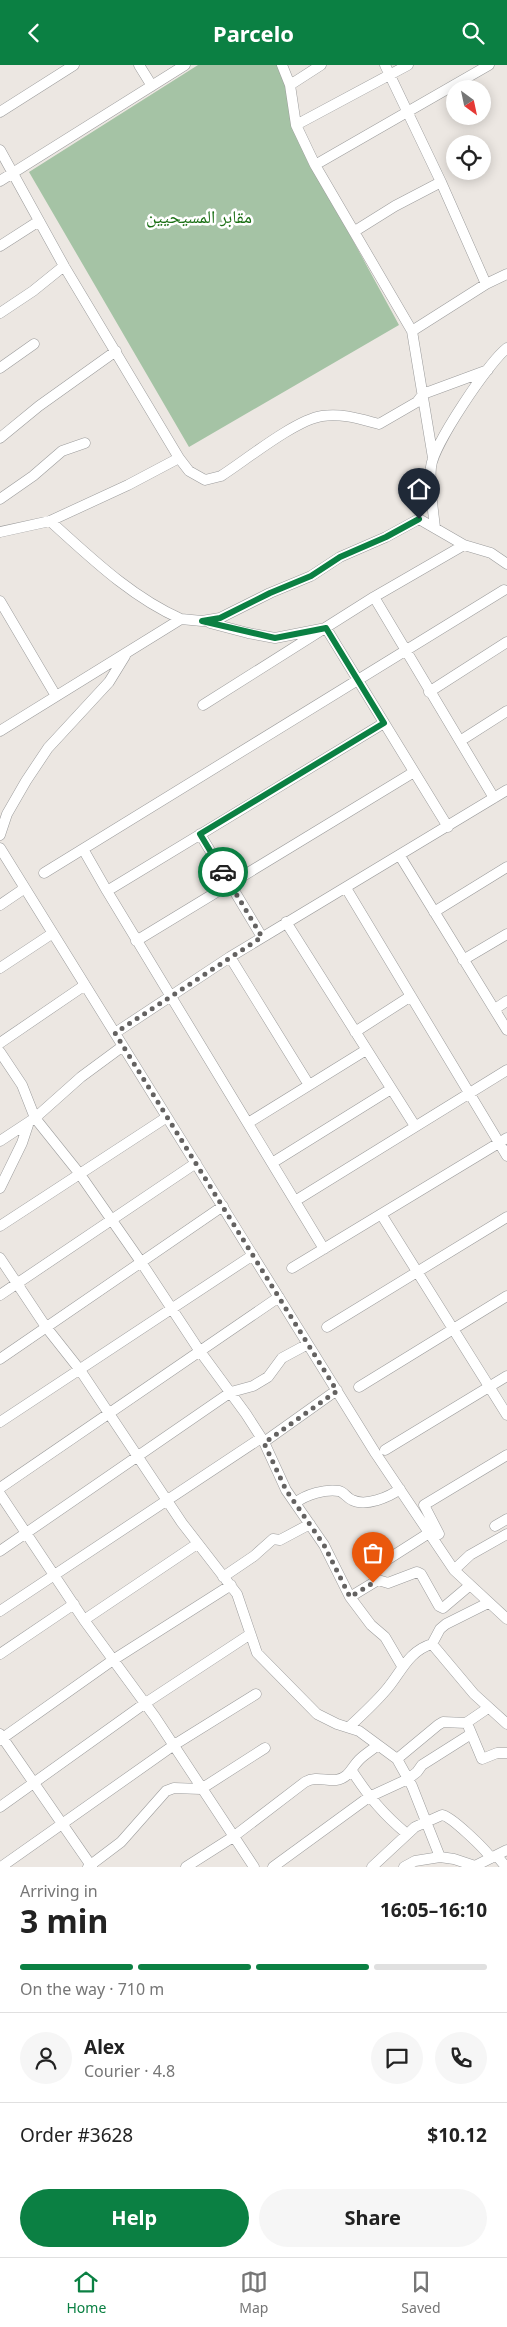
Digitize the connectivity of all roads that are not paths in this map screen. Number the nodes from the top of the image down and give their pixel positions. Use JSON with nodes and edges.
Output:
{"nodes":[{"id":1,"x":74,"y":65,"type":"edge"},
{"id":2,"x":139,"y":65,"type":"edge"},
{"id":3,"x":185,"y":65,"type":"edge"},
{"id":4,"x":282,"y":65,"type":"edge"},
{"id":5,"x":321,"y":65,"type":"edge"},
{"id":6,"x":385,"y":65,"type":"edge"},
{"id":7,"x":408,"y":65,"type":"edge"},
{"id":8,"x":489,"y":65,"type":"edge"},
{"id":9,"x":390,"y":76,"type":"junction"},
{"id":10,"x":152,"y":85,"type":"junction"},
{"id":11,"x":290,"y":85,"type":"junction"},
{"id":12,"x":0,"y":112,"type":"edge"},
{"id":13,"x":408,"y":113,"type":"junction"},
{"id":14,"x":296,"y":125,"type":"junction"},
{"id":15,"x":0,"y":149,"type":"edge"},
{"id":16,"x":315,"y":165,"type":"junction"},
{"id":17,"x":13,"y":173,"type":"junction"},
{"id":18,"x":0,"y":181,"type":"edge"},
{"id":19,"x":441,"y":182,"type":"junction"},
{"id":20,"x":39,"y":221,"type":"junction"},
{"id":21,"x":355,"y":231,"type":"junction"},
{"id":22,"x":0,"y":247,"type":"edge"},
{"id":23,"x":64,"y":266,"type":"junction"},
{"id":24,"x":507,"y":276,"type":"edge"},
{"id":25,"x":486,"y":284,"type":"junction"},
{"id":26,"x":0,"y":313,"type":"edge"},
{"id":27,"x":412,"y":331,"type":"junction"},
{"id":28,"x":34,"y":344,"type":"dead end"},
{"id":29,"x":507,"y":348,"type":"edge"},
{"id":30,"x":116,"y":351,"type":"junction"},
{"id":31,"x":0,"y":368,"type":"edge"},
{"id":32,"x":488,"y":370,"type":"junction"},
{"id":33,"x":423,"y":394,"type":"junction"},
{"id":34,"x":0,"y":438,"type":"edge"},
{"id":35,"x":85,"y":443,"type":"dead end"},
{"id":36,"x":179,"y":458,"type":"junction"},
{"id":37,"x":433,"y":459,"type":"junction"},
{"id":38,"x":0,"y":499,"type":"edge"},
{"id":39,"x":50,"y":521,"type":"junction"},
{"id":40,"x":435,"y":528,"type":"junction"},
{"id":41,"x":0,"y":532,"type":"edge"},
{"id":42,"x":464,"y":545,"type":"junction"},
{"id":43,"x":507,"y":564,"type":"edge"},
{"id":44,"x":504,"y":590,"type":"dead end"},
{"id":45,"x":374,"y":597,"type":"junction"},
{"id":46,"x":0,"y":601,"type":"edge"},
{"id":47,"x":181,"y":619,"type":"junction"},
{"id":48,"x":202,"y":621,"type":"junction"},
{"id":49,"x":326,"y":628,"type":"junction"},
{"id":50,"x":507,"y":642,"type":"edge"},
{"id":51,"x":405,"y":650,"type":"junction"},
{"id":52,"x":126,"y":653,"type":"junction"},
{"id":53,"x":359,"y":681,"type":"junction"},
{"id":54,"x":429,"y":692,"type":"junction"},
{"id":55,"x":56,"y":696,"type":"junction"},
{"id":56,"x":203,"y":705,"type":"dead end"},
{"id":57,"x":507,"y":711,"type":"edge"},
{"id":58,"x":384,"y":723,"type":"junction"},
{"id":59,"x":0,"y":731,"type":"edge"},
{"id":60,"x":460,"y":741,"type":"junction"},
{"id":61,"x":414,"y":772,"type":"junction"},
{"id":62,"x":502,"y":796,"type":"edge"},
{"id":63,"x":448,"y":827,"type":"junction"},
{"id":64,"x":200,"y":834,"type":"junction"},
{"id":65,"x":0,"y":835,"type":"edge"},
{"id":66,"x":0,"y":848,"type":"edge"},
{"id":67,"x":84,"y":849,"type":"junction"},
{"id":68,"x":400,"y":856,"type":"junction"},
{"id":69,"x":507,"y":867,"type":"edge"},
{"id":70,"x":44,"y":873,"type":"dead end"},
{"id":71,"x":230,"y":883,"type":"junction"},
{"id":72,"x":25,"y":888,"type":"junction"},
{"id":73,"x":346,"y":888,"type":"junction"},
{"id":74,"x":107,"y":891,"type":"junction"},
{"id":75,"x":0,"y":905,"type":"edge"},
{"id":76,"x":434,"y":912,"type":"junction"},
{"id":77,"x":286,"y":922,"type":"junction"},
{"id":78,"x":53,"y":933,"type":"junction"},
{"id":79,"x":507,"y":934,"type":"edge"},
{"id":80,"x":262,"y":937,"type":"junction"},
{"id":81,"x":136,"y":941,"type":"junction"},
{"id":82,"x":230,"y":957,"type":"junction"},
{"id":83,"x":463,"y":961,"type":"junction"},
{"id":84,"x":0,"y":968,"type":"edge"},
{"id":85,"x":85,"y":985,"type":"junction"},
{"id":86,"x":411,"y":995,"type":"junction"},
{"id":87,"x":171,"y":997,"type":"junction"},
{"id":88,"x":507,"y":1001,"type":"edge"},
{"id":89,"x":495,"y":1009,"type":"junction"},
{"id":90,"x":507,"y":1030,"type":"edge"},
{"id":91,"x":355,"y":1032,"type":"junction"},
{"id":92,"x":115,"y":1033,"type":"junction"},
{"id":93,"x":0,"y":1043,"type":"edge"},
{"id":94,"x":123,"y":1046,"type":"junction"},
{"id":95,"x":366,"y":1050,"type":"junction"},
{"id":96,"x":0,"y":1053,"type":"edge"},
{"id":97,"x":507,"y":1070,"type":"edge"},
{"id":98,"x":310,"y":1085,"type":"junction"},
{"id":99,"x":391,"y":1089,"type":"junction"},
{"id":100,"x":469,"y":1093,"type":"junction"},
{"id":101,"x":167,"y":1117,"type":"junction"},
{"id":102,"x":32,"y":1120,"type":"junction"},
{"id":103,"x":248,"y":1123,"type":"junction"},
{"id":104,"x":414,"y":1126,"type":"junction"},
{"id":105,"x":0,"y":1141,"type":"edge"},
{"id":106,"x":503,"y":1141,"type":"edge"},
{"id":107,"x":507,"y":1156,"type":"edge"},
{"id":108,"x":196,"y":1163,"type":"junction"},
{"id":109,"x":272,"y":1163,"type":"junction"},
{"id":110,"x":79,"y":1173,"type":"junction"},
{"id":111,"x":0,"y":1188,"type":"edge"},
{"id":112,"x":295,"y":1201,"type":"junction"},
{"id":113,"x":223,"y":1206,"type":"junction"},
{"id":114,"x":380,"y":1214,"type":"junction"},
{"id":115,"x":507,"y":1217,"type":"edge"},
{"id":116,"x":111,"y":1220,"type":"junction"},
{"id":117,"x":0,"y":1225,"type":"edge"},
{"id":118,"x":324,"y":1249,"type":"junction"},
{"id":119,"x":252,"y":1255,"type":"junction"},
{"id":120,"x":0,"y":1258,"type":"edge"},
{"id":121,"x":141,"y":1262,"type":"junction"},
{"id":122,"x":292,"y":1268,"type":"dead end"},
{"id":123,"x":417,"y":1272,"type":"junction"},
{"id":124,"x":17,"y":1284,"type":"junction"},
{"id":125,"x":0,"y":1295,"type":"edge"},
{"id":126,"x":279,"y":1297,"type":"junction"},
{"id":127,"x":507,"y":1297,"type":"edge"},
{"id":128,"x":171,"y":1307,"type":"junction"},
{"id":129,"x":46,"y":1327,"type":"junction"},
{"id":130,"x":327,"y":1327,"type":"dead end"},
{"id":131,"x":453,"y":1330,"type":"junction"},
{"id":132,"x":308,"y":1343,"type":"junction"},
{"id":133,"x":199,"y":1350,"type":"junction"},
{"id":134,"x":0,"y":1359,"type":"edge"},
{"id":135,"x":80,"y":1370,"type":"junction"},
{"id":136,"x":507,"y":1376,"type":"edge"},
{"id":137,"x":359,"y":1387,"type":"dead end"},
{"id":138,"x":489,"y":1387,"type":"junction"},
{"id":139,"x":337,"y":1391,"type":"junction"},
{"id":140,"x":231,"y":1393,"type":"junction"},
{"id":141,"x":109,"y":1414,"type":"junction"},
{"id":142,"x":507,"y":1415,"type":"edge"},
{"id":143,"x":0,"y":1421,"type":"edge"},
{"id":144,"x":262,"y":1440,"type":"junction"},
{"id":145,"x":385,"y":1450,"type":"dead end"},
{"id":146,"x":507,"y":1455,"type":"edge"},
{"id":147,"x":138,"y":1456,"type":"junction"},
{"id":148,"x":0,"y":1488,"type":"edge"},
{"id":149,"x":400,"y":1489,"type":"junction"},
{"id":150,"x":0,"y":1494,"type":"edge"},
{"id":151,"x":167,"y":1500,"type":"junction"},
{"id":152,"x":295,"y":1503,"type":"junction"},
{"id":153,"x":507,"y":1519,"type":"edge"},
{"id":154,"x":310,"y":1524,"type":"junction"},
{"id":155,"x":494,"y":1526,"type":"dead end"},
{"id":156,"x":26,"y":1533,"type":"junction"},
{"id":157,"x":434,"y":1534,"type":"junction"},
{"id":158,"x":507,"y":1534,"type":"edge"},
{"id":159,"x":197,"y":1544,"type":"junction"},
{"id":160,"x":0,"y":1551,"type":"edge"},
{"id":161,"x":382,"y":1563,"type":"dead end"},
{"id":162,"x":454,"y":1570,"type":"junction"},
{"id":163,"x":54,"y":1575,"type":"junction"},
{"id":164,"x":223,"y":1577,"type":"junction"},
{"id":165,"x":231,"y":1585,"type":"junction"},
{"id":166,"x":469,"y":1586,"type":"junction"},
{"id":167,"x":350,"y":1597,"type":"junction"},
{"id":168,"x":488,"y":1603,"type":"junction"},
{"id":169,"x":74,"y":1604,"type":"junction"},
{"id":170,"x":0,"y":1611,"type":"edge"},
{"id":171,"x":507,"y":1619,"type":"edge"},
{"id":172,"x":84,"y":1620,"type":"junction"},
{"id":173,"x":249,"y":1635,"type":"junction"},
{"id":174,"x":432,"y":1644,"type":"junction"},
{"id":175,"x":0,"y":1654,"type":"edge"},
{"id":176,"x":113,"y":1660,"type":"junction"},
{"id":177,"x":402,"y":1666,"type":"junction"},
{"id":178,"x":256,"y":1694,"type":"dead end"},
{"id":179,"x":144,"y":1704,"type":"junction"},
{"id":180,"x":488,"y":1708,"type":"junction"},
{"id":181,"x":505,"y":1717,"type":"edge"},
{"id":182,"x":466,"y":1723,"type":"junction"},
{"id":183,"x":350,"y":1727,"type":"junction"},
{"id":184,"x":471,"y":1734,"type":"junction"},
{"id":185,"x":1,"y":1737,"type":"edge"},
{"id":186,"x":174,"y":1745,"type":"junction"},
{"id":187,"x":378,"y":1745,"type":"junction"},
{"id":188,"x":265,"y":1748,"type":"dead end"},
{"id":189,"x":507,"y":1753,"type":"edge"},
{"id":190,"x":397,"y":1759,"type":"junction"},
{"id":191,"x":352,"y":1771,"type":"junction"},
{"id":192,"x":408,"y":1779,"type":"junction"},
{"id":193,"x":34,"y":1784,"type":"junction"},
{"id":194,"x":201,"y":1789,"type":"junction"},
{"id":195,"x":369,"y":1797,"type":"junction"},
{"id":196,"x":0,"y":1807,"type":"edge"},
{"id":197,"x":425,"y":1821,"type":"junction"},
{"id":198,"x":62,"y":1825,"type":"junction"},
{"id":199,"x":407,"y":1834,"type":"junction"},
{"id":200,"x":233,"y":1837,"type":"junction"},
{"id":201,"x":507,"y":1851,"type":"edge"},
{"id":202,"x":440,"y":1857,"type":"junction"},
{"id":203,"x":494,"y":1857,"type":"junction"},
{"id":204,"x":91,"y":1866,"type":"edge"},
{"id":205,"x":1,"y":1867,"type":"edge"},
{"id":206,"x":186,"y":1867,"type":"edge"},
{"id":207,"x":254,"y":1867,"type":"edge"},
{"id":208,"x":273,"y":1867,"type":"edge"},
{"id":209,"x":372,"y":1867,"type":"edge"},
{"id":210,"x":404,"y":1867,"type":"edge"},
{"id":211,"x":475,"y":1867,"type":"edge"},
{"id":212,"x":506,"y":1867,"type":"edge"}],
"edges":[{"from":1,"to":12,"type":"street"},
{"from":2,"to":10,"type":"street"},
{"from":3,"to":10,"type":"street"},
{"from":4,"to":11,"type":"street"},
{"from":5,"to":11,"type":"street"},
{"from":6,"to":9,"type":"street"},
{"from":7,"to":9,"type":"street"},
{"from":8,"to":13,"type":"street"},
{"from":9,"to":13,"type":"street"},
{"from":9,"to":14,"type":"street"},
{"from":10,"to":17,"type":"street"},
{"from":11,"to":14,"type":"street"},
{"from":13,"to":16,"type":"street"},
{"from":13,"to":19,"type":"street"},
{"from":14,"to":16,"type":"street"},
{"from":15,"to":17,"type":"street"},
{"from":16,"to":21,"type":"street"},
{"from":17,"to":18,"type":"street"},
{"from":17,"to":20,"type":"street"},
{"from":19,"to":21,"type":"street"},
{"from":19,"to":25,"type":"street"},
{"from":20,"to":22,"type":"street"},
{"from":20,"to":23,"type":"street"},
{"from":21,"to":27,"type":"street"},
{"from":23,"to":26,"type":"street"},
{"from":23,"to":30,"type":"street"},
{"from":24,"to":25,"type":"street"},
{"from":25,"to":27,"type":"street"},
{"from":27,"to":33,"type":"street"},
{"from":28,"to":31,"type":"street"},
{"from":29,"to":32,"type":"street"},
{"from":30,"to":34,"type":"street"},
{"from":30,"to":36,"type":"street"},
{"from":32,"to":33,"type":"street"},
{"from":32,"to":37,"type":"street"},
{"from":33,"to":36,"type":"street"},
{"from":33,"to":37,"type":"street"},
{"from":35,"to":38,"type":"street"},
{"from":36,"to":39,"type":"street"},
{"from":37,"to":40,"type":"street"},
{"from":39,"to":41,"type":"street"},
{"from":39,"to":47,"type":"street"},
{"from":40,"to":42,"type":"street"},
{"from":40,"to":48,"type":"street"},
{"from":42,"to":43,"type":"street"},
{"from":42,"to":45,"type":"street"},
{"from":44,"to":51,"type":"street"},
{"from":45,"to":49,"type":"street"},
{"from":45,"to":51,"type":"street"},
{"from":46,"to":55,"type":"street"},
{"from":47,"to":48,"type":"street"},
{"from":47,"to":52,"type":"street"},
{"from":48,"to":49,"type":"street"},
{"from":49,"to":53,"type":"street"},
{"from":49,"to":56,"type":"street"},
{"from":50,"to":54,"type":"street"},
{"from":51,"to":53,"type":"street"},
{"from":51,"to":54,"type":"street"},
{"from":52,"to":55,"type":"street"},
{"from":52,"to":65,"type":"street"},
{"from":53,"to":58,"type":"street"},
{"from":53,"to":67,"type":"street"},
{"from":54,"to":60,"type":"street"},
{"from":55,"to":59,"type":"street"},
{"from":57,"to":60,"type":"street"},
{"from":58,"to":61,"type":"street"},
{"from":58,"to":64,"type":"street"},
{"from":60,"to":62,"type":"street"},
{"from":61,"to":63,"type":"street"},
{"from":61,"to":71,"type":"street"},
{"from":62,"to":63,"type":"street"},
{"from":63,"to":68,"type":"street"},
{"from":64,"to":71,"type":"street"},
{"from":64,"to":74,"type":"street"},
{"from":66,"to":72,"type":"street"},
{"from":67,"to":70,"type":"street"},
{"from":67,"to":74,"type":"street"},
{"from":68,"to":73,"type":"street"},
{"from":68,"to":76,"type":"street"},
{"from":69,"to":76,"type":"street"},
{"from":71,"to":80,"type":"street"},
{"from":71,"to":81,"type":"street"},
{"from":72,"to":75,"type":"street"},
{"from":72,"to":78,"type":"street"},
{"from":73,"to":77,"type":"street"},
{"from":73,"to":86,"type":"street"},
{"from":74,"to":81,"type":"street"},
{"from":76,"to":83,"type":"street"},
{"from":77,"to":80,"type":"street"},
{"from":77,"to":91,"type":"street"},
{"from":78,"to":84,"type":"street"},
{"from":78,"to":85,"type":"street"},
{"from":79,"to":83,"type":"street"},
{"from":80,"to":82,"type":"street"},
{"from":81,"to":87,"type":"street"},
{"from":82,"to":87,"type":"street"},
{"from":82,"to":98,"type":"street"},
{"from":83,"to":89,"type":"street"},
{"from":85,"to":92,"type":"street"},
{"from":85,"to":93,"type":"street"},
{"from":86,"to":91,"type":"street"},
{"from":86,"to":100,"type":"street"},
{"from":87,"to":92,"type":"street"},
{"from":87,"to":103,"type":"street"},
{"from":88,"to":89,"type":"street"},
{"from":89,"to":90,"type":"street"},
{"from":91,"to":95,"type":"street"},
{"from":92,"to":94,"type":"street"},
{"from":94,"to":101,"type":"street"},
{"from":94,"to":102,"type":"street"},
{"from":95,"to":98,"type":"street"},
{"from":95,"to":99,"type":"street"},
{"from":96,"to":102,"type":"street"},
{"from":97,"to":100,"type":"street"},
{"from":98,"to":103,"type":"street"},
{"from":99,"to":104,"type":"street"},
{"from":99,"to":109,"type":"street"},
{"from":100,"to":104,"type":"street"},
{"from":100,"to":106,"type":"street"},
{"from":101,"to":108,"type":"street"},
{"from":101,"to":110,"type":"street"},
{"from":102,"to":105,"type":"street"},
{"from":102,"to":110,"type":"street"},
{"from":102,"to":111,"type":"street"},
{"from":103,"to":109,"type":"street"},
{"from":104,"to":112,"type":"street"},
{"from":106,"to":107,"type":"street"},
{"from":106,"to":114,"type":"street"},
{"from":108,"to":113,"type":"street"},
{"from":108,"to":116,"type":"street"},
{"from":109,"to":112,"type":"street"},
{"from":110,"to":116,"type":"street"},
{"from":110,"to":117,"type":"street"},
{"from":112,"to":118,"type":"street"},
{"from":113,"to":119,"type":"street"},
{"from":113,"to":121,"type":"street"},
{"from":114,"to":118,"type":"street"},
{"from":114,"to":123,"type":"street"},
{"from":115,"to":123,"type":"street"},
{"from":116,"to":121,"type":"street"},
{"from":116,"to":124,"type":"street"},
{"from":118,"to":122,"type":"street"},
{"from":119,"to":126,"type":"street"},
{"from":119,"to":128,"type":"street"},
{"from":120,"to":124,"type":"street"},
{"from":121,"to":128,"type":"street"},
{"from":121,"to":129,"type":"street"},
{"from":123,"to":130,"type":"street"},
{"from":123,"to":131,"type":"street"},
{"from":124,"to":125,"type":"street"},
{"from":124,"to":129,"type":"street"},
{"from":126,"to":132,"type":"street"},
{"from":126,"to":133,"type":"street"},
{"from":127,"to":131,"type":"street"},
{"from":128,"to":133,"type":"street"},
{"from":128,"to":135,"type":"street"},
{"from":129,"to":134,"type":"street"},
{"from":129,"to":135,"type":"street"},
{"from":131,"to":137,"type":"street"},
{"from":131,"to":138,"type":"street"},
{"from":132,"to":139,"type":"street"},
{"from":132,"to":140,"type":"street"},
{"from":133,"to":140,"type":"street"},
{"from":133,"to":141,"type":"street"},
{"from":135,"to":141,"type":"street"},
{"from":135,"to":143,"type":"street"},
{"from":136,"to":138,"type":"street"},
{"from":138,"to":142,"type":"street"},
{"from":138,"to":145,"type":"street"},
{"from":139,"to":144,"type":"street"},
{"from":139,"to":149,"type":"street"},
{"from":140,"to":144,"type":"street"},
{"from":140,"to":147,"type":"street"},
{"from":141,"to":147,"type":"street"},
{"from":141,"to":148,"type":"street"},
{"from":144,"to":151,"type":"street"},
{"from":144,"to":152,"type":"street"},
{"from":146,"to":157,"type":"street"},
{"from":147,"to":151,"type":"street"},
{"from":147,"to":156,"type":"street"},
{"from":149,"to":152,"type":"street"},
{"from":149,"to":157,"type":"street"},
{"from":150,"to":156,"type":"street"},
{"from":151,"to":159,"type":"street"},
{"from":151,"to":163,"type":"street"},
{"from":152,"to":154,"type":"street"},
{"from":153,"to":155,"type":"street"},
{"from":154,"to":164,"type":"street"},
{"from":154,"to":167,"type":"street"},
{"from":156,"to":160,"type":"street"},
{"from":156,"to":163,"type":"street"},
{"from":157,"to":161,"type":"street"},
{"from":157,"to":162,"type":"street"},
{"from":158,"to":162,"type":"street"},
{"from":159,"to":164,"type":"street"},
{"from":159,"to":172,"type":"street"},
{"from":162,"to":166,"type":"street"},
{"from":163,"to":169,"type":"street"},
{"from":163,"to":170,"type":"street"},
{"from":164,"to":165,"type":"street"},
{"from":165,"to":173,"type":"street"},
{"from":165,"to":176,"type":"street"},
{"from":166,"to":167,"type":"street"},
{"from":166,"to":168,"type":"street"},
{"from":167,"to":177,"type":"street"},
{"from":168,"to":171,"type":"street"},
{"from":168,"to":174,"type":"street"},
{"from":169,"to":172,"type":"street"},
{"from":169,"to":175,"type":"street"},
{"from":172,"to":176,"type":"street"},
{"from":173,"to":179,"type":"street"},
{"from":173,"to":183,"type":"street"},
{"from":174,"to":177,"type":"street"},
{"from":174,"to":180,"type":"street"},
{"from":176,"to":179,"type":"street"},
{"from":176,"to":185,"type":"street"},
{"from":177,"to":183,"type":"street"},
{"from":178,"to":186,"type":"street"},
{"from":179,"to":186,"type":"street"},
{"from":179,"to":193,"type":"street"},
{"from":180,"to":181,"type":"street"},
{"from":180,"to":182,"type":"street"},
{"from":182,"to":184,"type":"street"},
{"from":182,"to":190,"type":"street"},
{"from":183,"to":187,"type":"street"},
{"from":184,"to":189,"type":"street"},
{"from":184,"to":192,"type":"street"},
{"from":185,"to":193,"type":"street"},
{"from":186,"to":194,"type":"street"},
{"from":186,"to":198,"type":"street"},
{"from":187,"to":190,"type":"street"},
{"from":187,"to":191,"type":"street"},
{"from":188,"to":194,"type":"street"},
{"from":190,"to":192,"type":"street"},
{"from":191,"to":195,"type":"street"},
{"from":191,"to":200,"type":"street"},
{"from":192,"to":195,"type":"street"},
{"from":192,"to":197,"type":"street"},
{"from":193,"to":196,"type":"street"},
{"from":193,"to":198,"type":"street"},
{"from":194,"to":200,"type":"street"},
{"from":194,"to":204,"type":"street"},
{"from":195,"to":199,"type":"street"},
{"from":195,"to":208,"type":"street"},
{"from":197,"to":199,"type":"street"},
{"from":197,"to":202,"type":"street"},
{"from":197,"to":203,"type":"street"},
{"from":198,"to":204,"type":"street"},
{"from":198,"to":205,"type":"street"},
{"from":199,"to":209,"type":"street"},
{"from":200,"to":206,"type":"street"},
{"from":200,"to":207,"type":"street"},
{"from":201,"to":203,"type":"street"},
{"from":202,"to":210,"type":"street"},
{"from":202,"to":211,"type":"street"},
{"from":203,"to":211,"type":"street"},
{"from":203,"to":212,"type":"street"}]}
